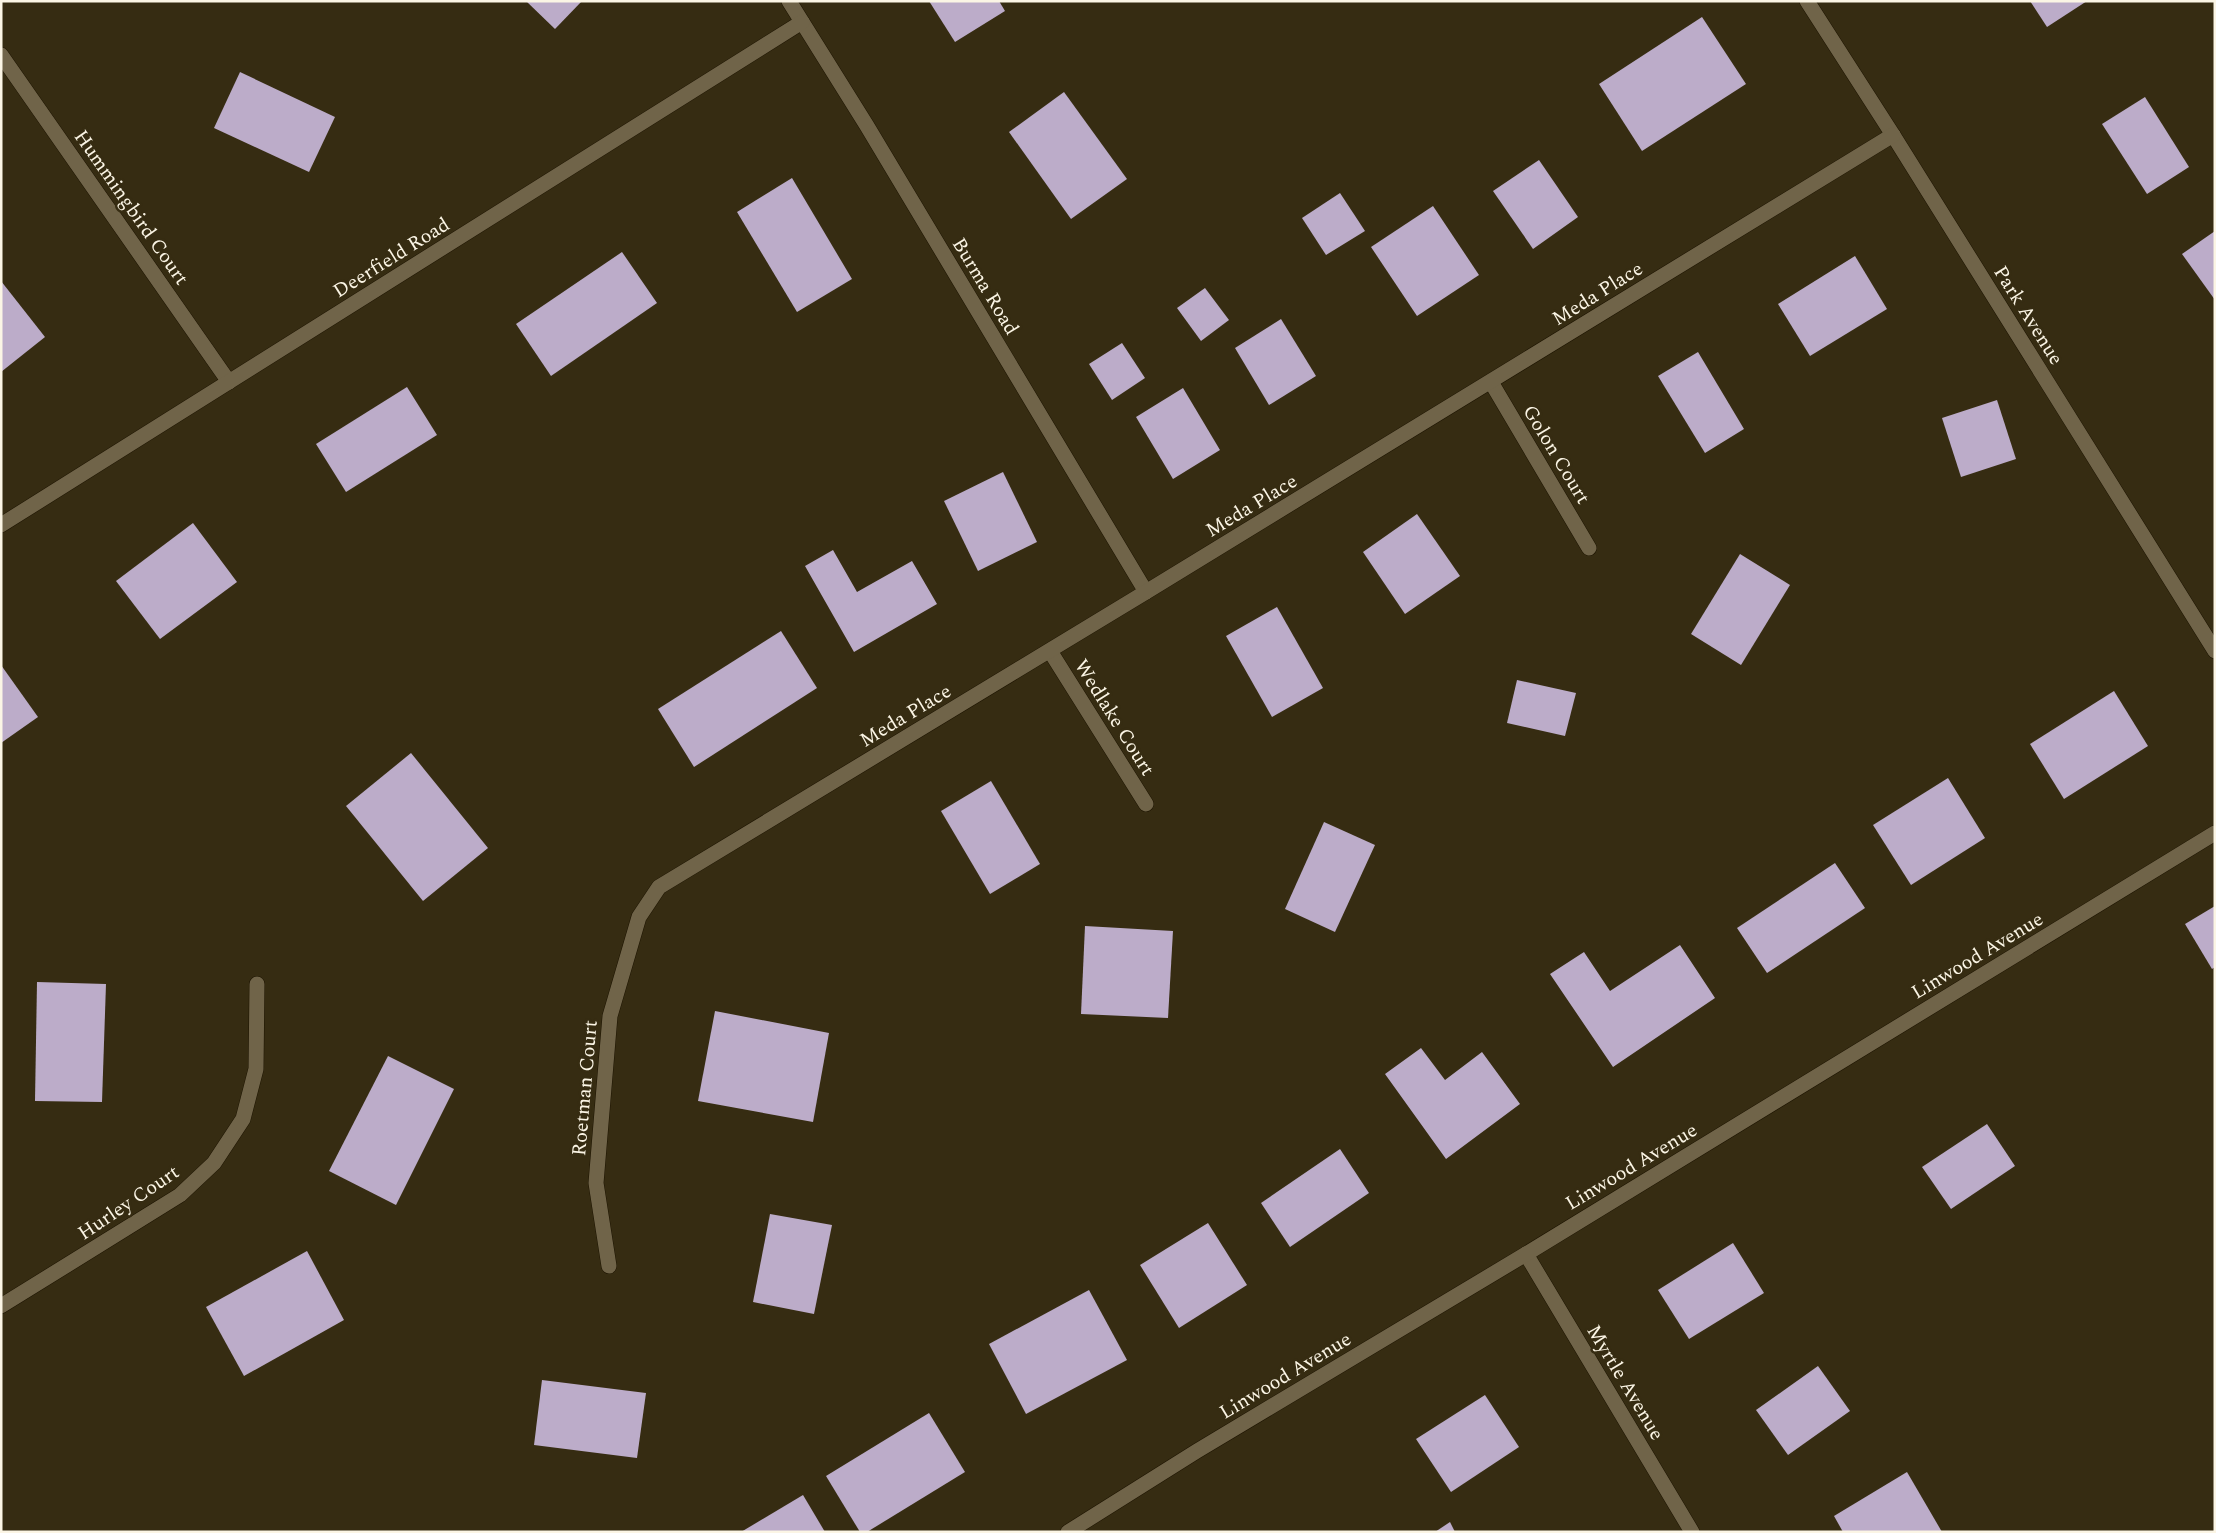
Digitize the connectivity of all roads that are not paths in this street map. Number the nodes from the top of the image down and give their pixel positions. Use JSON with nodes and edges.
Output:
{"nodes":[{"id":1,"x":789,"y":1,"type":"edge"},
{"id":2,"x":1807,"y":1,"type":"edge"},
{"id":3,"x":802,"y":22,"type":"junction"},
{"id":4,"x":1,"y":55,"type":"edge"},
{"id":5,"x":1893,"y":134,"type":"junction"},
{"id":6,"x":230,"y":382,"type":"junction"},
{"id":7,"x":1491,"y":382,"type":"junction"},
{"id":8,"x":1,"y":526,"type":"edge"},
{"id":9,"x":1589,"y":548,"type":"dead end"},
{"id":10,"x":1146,"y":592,"type":"junction"},
{"id":11,"x":2215,"y":650,"type":"edge"},
{"id":12,"x":1050,"y":651,"type":"junction"},
{"id":13,"x":1146,"y":804,"type":"dead end"},
{"id":14,"x":2215,"y":833,"type":"edge"},
{"id":15,"x":639,"y":917,"type":"joint"},
{"id":16,"x":256,"y":984,"type":"dead end"},
{"id":17,"x":1526,"y":1254,"type":"junction"},
{"id":18,"x":609,"y":1266,"type":"dead end"},
{"id":19,"x":1,"y":1306,"type":"edge"},
{"id":20,"x":1068,"y":1532,"type":"edge"},
{"id":21,"x":1692,"y":1532,"type":"edge"}],
"edges":[{"from":1,"to":3,"type":"street","name":"Burma Road"},
{"from":2,"to":5,"type":"street","name":"Park Avenue"},
{"from":3,"to":6,"type":"street","name":"Deerfield Road"},
{"from":3,"to":10,"type":"street","name":"Burma Road"},
{"from":4,"to":6,"type":"street","name":"Hummingbird Court"},
{"from":5,"to":7,"type":"street","name":"Meda Place"},
{"from":5,"to":11,"type":"street","name":"Park Avenue"},
{"from":6,"to":8,"type":"street","name":"Deerfield Road"},
{"from":7,"to":9,"type":"street","name":"Golon Court"},
{"from":7,"to":10,"type":"street","name":"Meda Place"},
{"from":10,"to":12,"type":"street","name":"Meda Place"},
{"from":12,"to":13,"type":"street","name":"Wedlake Court"},
{"from":12,"to":15,"type":"street","name":"Meda Place"},
{"from":14,"to":17,"type":"street","name":"Linwood Avenue"},
{"from":15,"to":18,"type":"street","name":"Roetman Court"},
{"from":16,"to":19,"type":"street","name":"Hurley Court"},
{"from":17,"to":20,"type":"street","name":"Linwood Avenue"},
{"from":17,"to":21,"type":"street","name":"Myrtle Avenue"}]}
